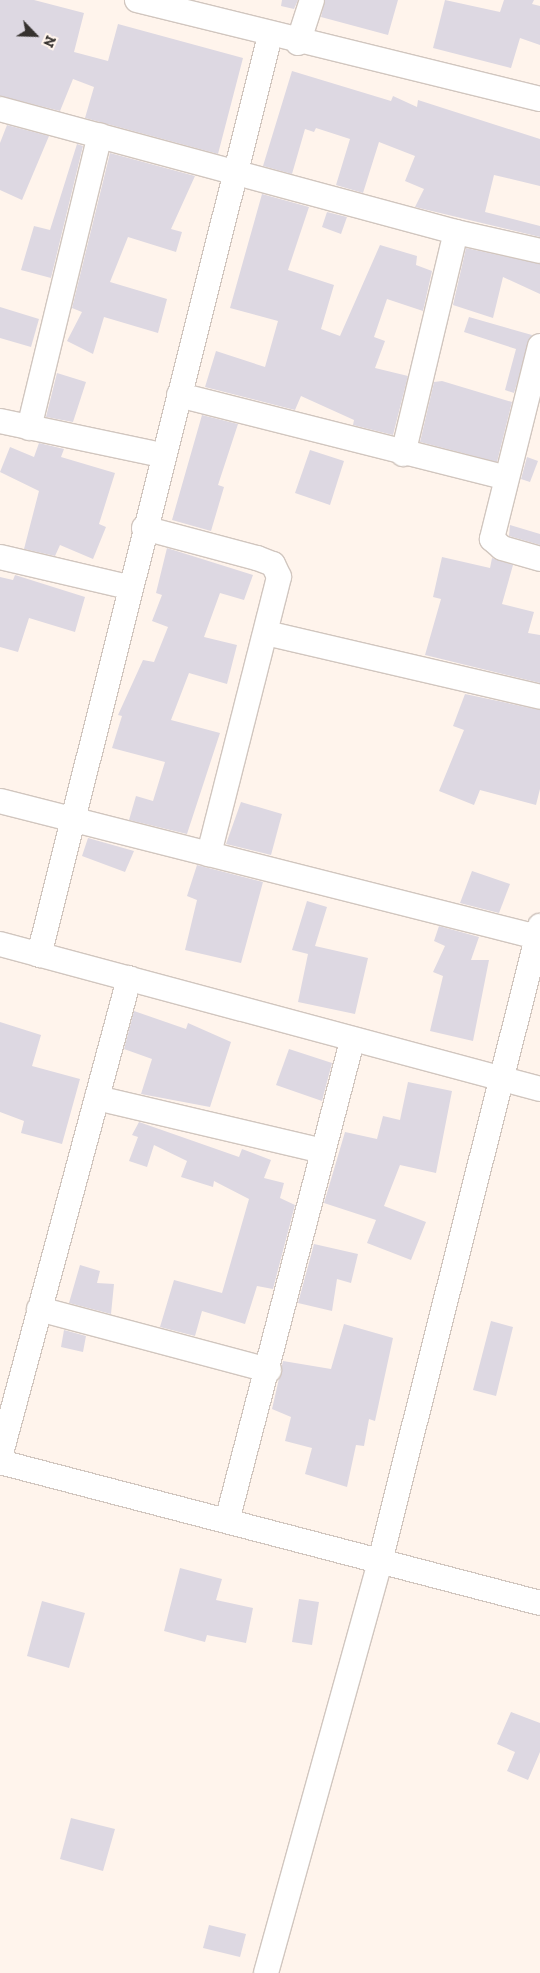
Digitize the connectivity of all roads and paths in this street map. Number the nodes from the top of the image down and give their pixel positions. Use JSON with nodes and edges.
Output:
{"nodes":[{"id":1,"x":137,"y":0,"type":"edge"},
{"id":2,"x":312,"y":0,"type":"edge"},
{"id":3,"x":173,"y":5,"type":"edge"},
{"id":4,"x":270,"y":36,"type":"junction"},
{"id":5,"x":298,"y":43,"type":"junction"},
{"id":6,"x":540,"y":99,"type":"edge"},
{"id":7,"x":0,"y":109,"type":"edge"},
{"id":8,"x":100,"y":135,"type":"junction"},
{"id":9,"x":237,"y":173,"type":"junction"},
{"id":10,"x":456,"y":232,"type":"junction"},
{"id":11,"x":540,"y":251,"type":"edge"},
{"id":12,"x":540,"y":346,"type":"edge"},
{"id":13,"x":179,"y":395,"type":"junction"},
{"id":14,"x":0,"y":421,"type":"edge"},
{"id":15,"x":29,"y":428,"type":"junction"},
{"id":16,"x":403,"y":454,"type":"junction"},
{"id":17,"x":161,"y":455,"type":"junction"},
{"id":18,"x":506,"y":478,"type":"junction"},
{"id":19,"x":144,"y":528,"type":"junction"},
{"id":20,"x":0,"y":557,"type":"edge"},
{"id":21,"x":540,"y":559,"type":"edge"},
{"id":22,"x":128,"y":588,"type":"junction"},
{"id":23,"x":266,"y":633,"type":"junction"},
{"id":24,"x":540,"y":697,"type":"edge"},
{"id":25,"x":0,"y":801,"type":"edge"},
{"id":26,"x":71,"y":821,"type":"junction"},
{"id":27,"x":209,"y":854,"type":"junction"},
{"id":28,"x":539,"y":931,"type":"edge"},
{"id":29,"x":0,"y":944,"type":"edge"},
{"id":30,"x":39,"y":955,"type":"junction"},
{"id":31,"x":129,"y":978,"type":"junction"},
{"id":32,"x":353,"y":1039,"type":"junction"},
{"id":33,"x":505,"y":1080,"type":"junction"},
{"id":34,"x":540,"y":1089,"type":"edge"},
{"id":35,"x":97,"y":1098,"type":"junction"},
{"id":36,"x":322,"y":1151,"type":"junction"},
{"id":37,"x":39,"y":1309,"type":"junction"},
{"id":38,"x":269,"y":1370,"type":"junction"},
{"id":39,"x":0,"y":1457,"type":"edge"},
{"id":40,"x":0,"y":1462,"type":"edge"},
{"id":41,"x":226,"y":1521,"type":"junction"},
{"id":42,"x":380,"y":1561,"type":"junction"},
{"id":43,"x":540,"y":1603,"type":"edge"},
{"id":44,"x":266,"y":1973,"type":"edge"}],
"edges":[{"from":1,"to":3,"type":"street"},
{"from":2,"to":5,"type":"street"},
{"from":3,"to":4,"type":"street"},
{"from":4,"to":5,"type":"street"},
{"from":4,"to":9,"type":"street"},
{"from":5,"to":6,"type":"street"},
{"from":7,"to":8,"type":"street"},
{"from":8,"to":9,"type":"street"},
{"from":8,"to":15,"type":"street"},
{"from":9,"to":10,"type":"street"},
{"from":9,"to":13,"type":"street"},
{"from":10,"to":11,"type":"street"},
{"from":10,"to":16,"type":"street"},
{"from":12,"to":18,"type":"street"},
{"from":13,"to":16,"type":"street"},
{"from":13,"to":17,"type":"street"},
{"from":14,"to":15,"type":"street"},
{"from":15,"to":17,"type":"street"},
{"from":16,"to":18,"type":"street"},
{"from":17,"to":19,"type":"street"},
{"from":18,"to":21,"type":"street"},
{"from":19,"to":22,"type":"street"},
{"from":19,"to":23,"type":"street"},
{"from":20,"to":22,"type":"street"},
{"from":22,"to":26,"type":"street"},
{"from":23,"to":24,"type":"street"},
{"from":23,"to":27,"type":"street"},
{"from":25,"to":26,"type":"street"},
{"from":26,"to":27,"type":"street"},
{"from":26,"to":30,"type":"street"},
{"from":27,"to":28,"type":"street"},
{"from":28,"to":33,"type":"street"},
{"from":29,"to":30,"type":"street"},
{"from":30,"to":31,"type":"street"},
{"from":31,"to":32,"type":"street"},
{"from":31,"to":35,"type":"street"},
{"from":32,"to":33,"type":"street"},
{"from":32,"to":36,"type":"street"},
{"from":33,"to":34,"type":"street"},
{"from":33,"to":42,"type":"street"},
{"from":35,"to":36,"type":"street"},
{"from":35,"to":37,"type":"street"},
{"from":36,"to":38,"type":"street"},
{"from":37,"to":38,"type":"street"},
{"from":37,"to":39,"type":"street"},
{"from":38,"to":41,"type":"street"},
{"from":40,"to":41,"type":"street"},
{"from":41,"to":42,"type":"street"},
{"from":42,"to":43,"type":"street"},
{"from":42,"to":44,"type":"street"}]}
